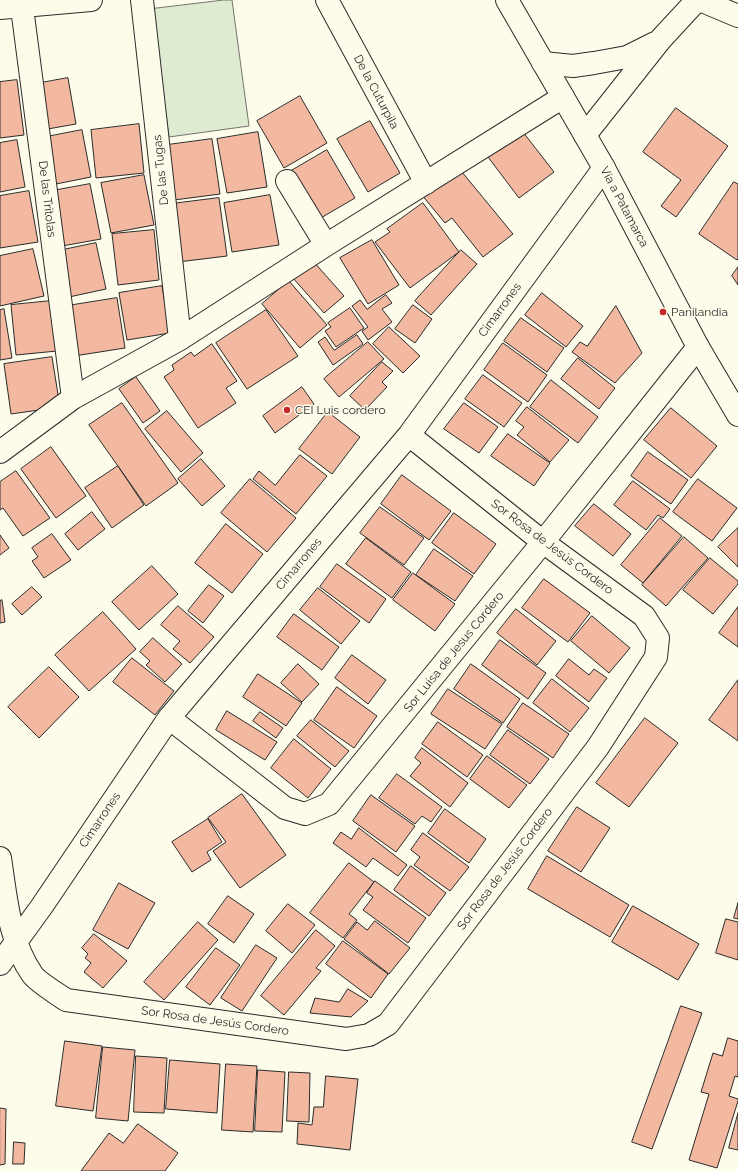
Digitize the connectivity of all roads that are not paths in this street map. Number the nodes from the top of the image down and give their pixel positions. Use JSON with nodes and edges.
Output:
{"nodes":[{"id":1,"x":91,"y":0,"type":"edge"},
{"id":2,"x":142,"y":0,"type":"edge"},
{"id":3,"x":327,"y":0,"type":"edge"},
{"id":4,"x":507,"y":0,"type":"edge"},
{"id":5,"x":698,"y":0,"type":"edge"},
{"id":6,"x":22,"y":3,"type":"edge"},
{"id":7,"x":0,"y":8,"type":"edge"},
{"id":8,"x":738,"y":16,"type":"edge"},
{"id":9,"x":662,"y":39,"type":"junction"},
{"id":10,"x":543,"y":63,"type":"junction"},
{"id":11,"x":563,"y":97,"type":"junction"},
{"id":12,"x":585,"y":135,"type":"junction"},
{"id":13,"x":604,"y":168,"type":"junction"},
{"id":14,"x":287,"y":181,"type":"dead end"},
{"id":15,"x":426,"y":183,"type":"junction"},
{"id":16,"x":326,"y":245,"type":"junction"},
{"id":17,"x":180,"y":339,"type":"junction"},
{"id":18,"x":698,"y":348,"type":"junction"},
{"id":19,"x":74,"y":398,"type":"junction"},
{"id":20,"x":738,"y":415,"type":"edge"},
{"id":21,"x":408,"y":435,"type":"junction"},
{"id":22,"x":0,"y":452,"type":"edge"},
{"id":23,"x":543,"y":542,"type":"junction"},
{"id":24,"x":169,"y":718,"type":"junction"},
{"id":25,"x":0,"y":858,"type":"edge"},
{"id":26,"x":15,"y":942,"type":"junction"},
{"id":27,"x":0,"y":964,"type":"edge"}],
"edges":[{"from":1,"to":6,"type":"street"},
{"from":2,"to":17,"type":"street","name":"De las Tugas"},
{"from":3,"to":15,"type":"street","name":"De la Cuturpila"},
{"from":4,"to":10,"type":"street","name":"Vía a Patamarca"},
{"from":5,"to":8,"type":"street"},
{"from":5,"to":9,"type":"street"},
{"from":6,"to":7,"type":"street"},
{"from":6,"to":19,"type":"street","name":"De las Tritolas"},
{"from":9,"to":10,"type":"street"},
{"from":9,"to":12,"type":"street"},
{"from":10,"to":11,"type":"street","name":"Vía a Patamarca"},
{"from":11,"to":12,"type":"street","name":"Vía a Patamarca"},
{"from":11,"to":15,"type":"street"},
{"from":12,"to":13,"type":"street","name":"Vía a Patamarca"},
{"from":13,"to":18,"type":"street","name":"Vía a Patamarca"},
{"from":13,"to":21,"type":"street","name":"Cimarrones"},
{"from":14,"to":16,"type":"street"},
{"from":15,"to":16,"type":"street"},
{"from":16,"to":17,"type":"street"},
{"from":17,"to":19,"type":"street"},
{"from":18,"to":20,"type":"street","name":"Vía a Patamarca"},
{"from":18,"to":23,"type":"street","name":"Sor Luisa de Jesus Cordero"},
{"from":19,"to":22,"type":"street"},
{"from":21,"to":23,"type":"street","name":"Sor Rosa de Jesús Cordero"},
{"from":21,"to":24,"type":"street","name":"Cimarrones"},
{"from":23,"to":24,"type":"street","name":"Sor Luisa de Jesus Cordero"},
{"from":23,"to":26,"type":"street","name":"Sor Rosa de Jesús Cordero"},
{"from":24,"to":26,"type":"street","name":"Cimarrones"},
{"from":25,"to":26,"type":"street","name":"Sor Rosa de Jesús Cordero"},
{"from":26,"to":27,"type":"street","name":"Cimarrones"}]}
